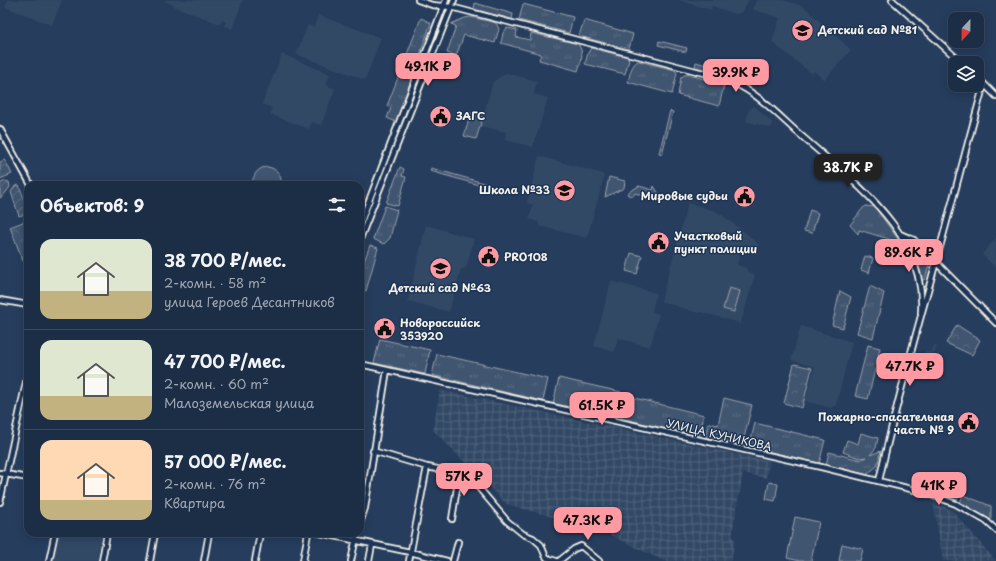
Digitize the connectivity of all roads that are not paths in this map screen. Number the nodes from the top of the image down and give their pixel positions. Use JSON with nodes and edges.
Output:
{"nodes":[{"id":1,"x":418,"y":0,"type":"edge"},
{"id":2,"x":446,"y":0,"type":"edge"},
{"id":3,"x":454,"y":0,"type":"edge"},
{"id":4,"x":892,"y":0,"type":"edge"},
{"id":5,"x":443,"y":6,"type":"junction"},
{"id":6,"x":452,"y":7,"type":"junction"},
{"id":7,"x":954,"y":56,"type":"edge"},
{"id":8,"x":984,"y":84,"type":"edge"},
{"id":9,"x":982,"y":92,"type":"edge"},
{"id":10,"x":996,"y":96,"type":"edge"},
{"id":11,"x":0,"y":129,"type":"edge"},
{"id":12,"x":29,"y":181,"type":"edge"},
{"id":13,"x":364,"y":213,"type":"edge"},
{"id":14,"x":364,"y":228,"type":"edge"},
{"id":15,"x":900,"y":234,"type":"junction"},
{"id":16,"x":936,"y":262,"type":"junction"},
{"id":17,"x":933,"y":274,"type":"junction"},
{"id":18,"x":921,"y":287,"type":"junction"},
{"id":19,"x":0,"y":300,"type":"edge"},
{"id":20,"x":24,"y":304,"type":"edge"},
{"id":21,"x":921,"y":313,"type":"junction"},
{"id":22,"x":996,"y":323,"type":"edge"},
{"id":23,"x":364,"y":365,"type":"edge"},
{"id":24,"x":387,"y":370,"type":"junction"},
{"id":25,"x":24,"y":388,"type":"edge"},
{"id":26,"x":374,"y":452,"type":"junction"},
{"id":27,"x":427,"y":468,"type":"junction"},
{"id":28,"x":461,"y":473,"type":"junction"},
{"id":29,"x":3,"y":474,"type":"edge"},
{"id":30,"x":24,"y":477,"type":"edge"},
{"id":31,"x":879,"y":481,"type":"junction"},
{"id":32,"x":0,"y":502,"type":"edge"},
{"id":33,"x":364,"y":511,"type":"edge"},
{"id":34,"x":452,"y":519,"type":"dead end"},
{"id":35,"x":996,"y":530,"type":"edge"},
{"id":36,"x":54,"y":537,"type":"edge"},
{"id":37,"x":106,"y":537,"type":"edge"},
{"id":38,"x":154,"y":537,"type":"edge"},
{"id":39,"x":208,"y":537,"type":"edge"},
{"id":40,"x":259,"y":537,"type":"edge"},
{"id":41,"x":307,"y":537,"type":"edge"},
{"id":42,"x":339,"y":537,"type":"edge"},
{"id":43,"x":355,"y":537,"type":"edge"},
{"id":44,"x":354,"y":540,"type":"junction"},
{"id":45,"x":458,"y":542,"type":"dead end"},
{"id":46,"x":372,"y":545,"type":"junction"},
{"id":47,"x":410,"y":552,"type":"junction"},
{"id":48,"x":49,"y":561,"type":"edge"},
{"id":49,"x":102,"y":561,"type":"edge"},
{"id":50,"x":150,"y":561,"type":"edge"},
{"id":51,"x":204,"y":561,"type":"edge"},
{"id":52,"x":254,"y":561,"type":"edge"},
{"id":53,"x":303,"y":561,"type":"edge"},
{"id":54,"x":351,"y":561,"type":"edge"},
{"id":55,"x":369,"y":561,"type":"edge"},
{"id":56,"x":409,"y":561,"type":"edge"},
{"id":57,"x":447,"y":561,"type":"edge"},
{"id":58,"x":453,"y":561,"type":"edge"},
{"id":59,"x":556,"y":561,"type":"edge"},
{"id":60,"x":559,"y":561,"type":"edge"},
{"id":61,"x":599,"y":561,"type":"edge"}],
"edges":[{"from":1,"to":5,"type":"street"},
{"from":2,"to":5,"type":"street"},
{"from":3,"to":6,"type":"street"},
{"from":4,"to":7,"type":"street"},
{"from":5,"to":6,"type":"street"},
{"from":5,"to":13,"type":"street"},
{"from":6,"to":14,"type":"street"},
{"from":6,"to":15,"type":"street"},
{"from":8,"to":10,"type":"street"},
{"from":9,"to":16,"type":"street"},
{"from":11,"to":12,"type":"street"},
{"from":15,"to":16,"type":"street"},
{"from":15,"to":18,"type":"street"},
{"from":16,"to":17,"type":"street"},
{"from":16,"to":22,"type":"street"},
{"from":17,"to":18,"type":"street"},
{"from":17,"to":21,"type":"street"},
{"from":18,"to":21,"type":"street"},
{"from":19,"to":20,"type":"street"},
{"from":21,"to":31,"type":"street"},
{"from":23,"to":24,"type":"street","name":"УЛИЦА КУНИКОВА"},
{"from":24,"to":26,"type":"street"},
{"from":24,"to":31,"type":"street","name":"УЛИЦА КУНИКОВА"},
{"from":25,"to":29,"type":"street"},
{"from":26,"to":27,"type":"street"},
{"from":26,"to":33,"type":"street"},
{"from":27,"to":28,"type":"street"},
{"from":27,"to":47,"type":"street"},
{"from":28,"to":34,"type":"street"},
{"from":28,"to":59,"type":"street"},
{"from":29,"to":30,"type":"street"},
{"from":29,"to":32,"type":"street"},
{"from":31,"to":35,"type":"street","name":"УЛИЦА КУНИКОВА"},
{"from":36,"to":48,"type":"street"},
{"from":37,"to":49,"type":"street"},
{"from":38,"to":50,"type":"street"},
{"from":39,"to":51,"type":"street"},
{"from":40,"to":52,"type":"street"},
{"from":41,"to":53,"type":"street"},
{"from":42,"to":44,"type":"street"},
{"from":43,"to":44,"type":"street"},
{"from":44,"to":46,"type":"street"},
{"from":44,"to":54,"type":"street"},
{"from":45,"to":58,"type":"street"},
{"from":46,"to":47,"type":"street"},
{"from":46,"to":55,"type":"street"},
{"from":47,"to":56,"type":"street"},
{"from":47,"to":57,"type":"street"},
{"from":60,"to":61,"type":"street"}]}
